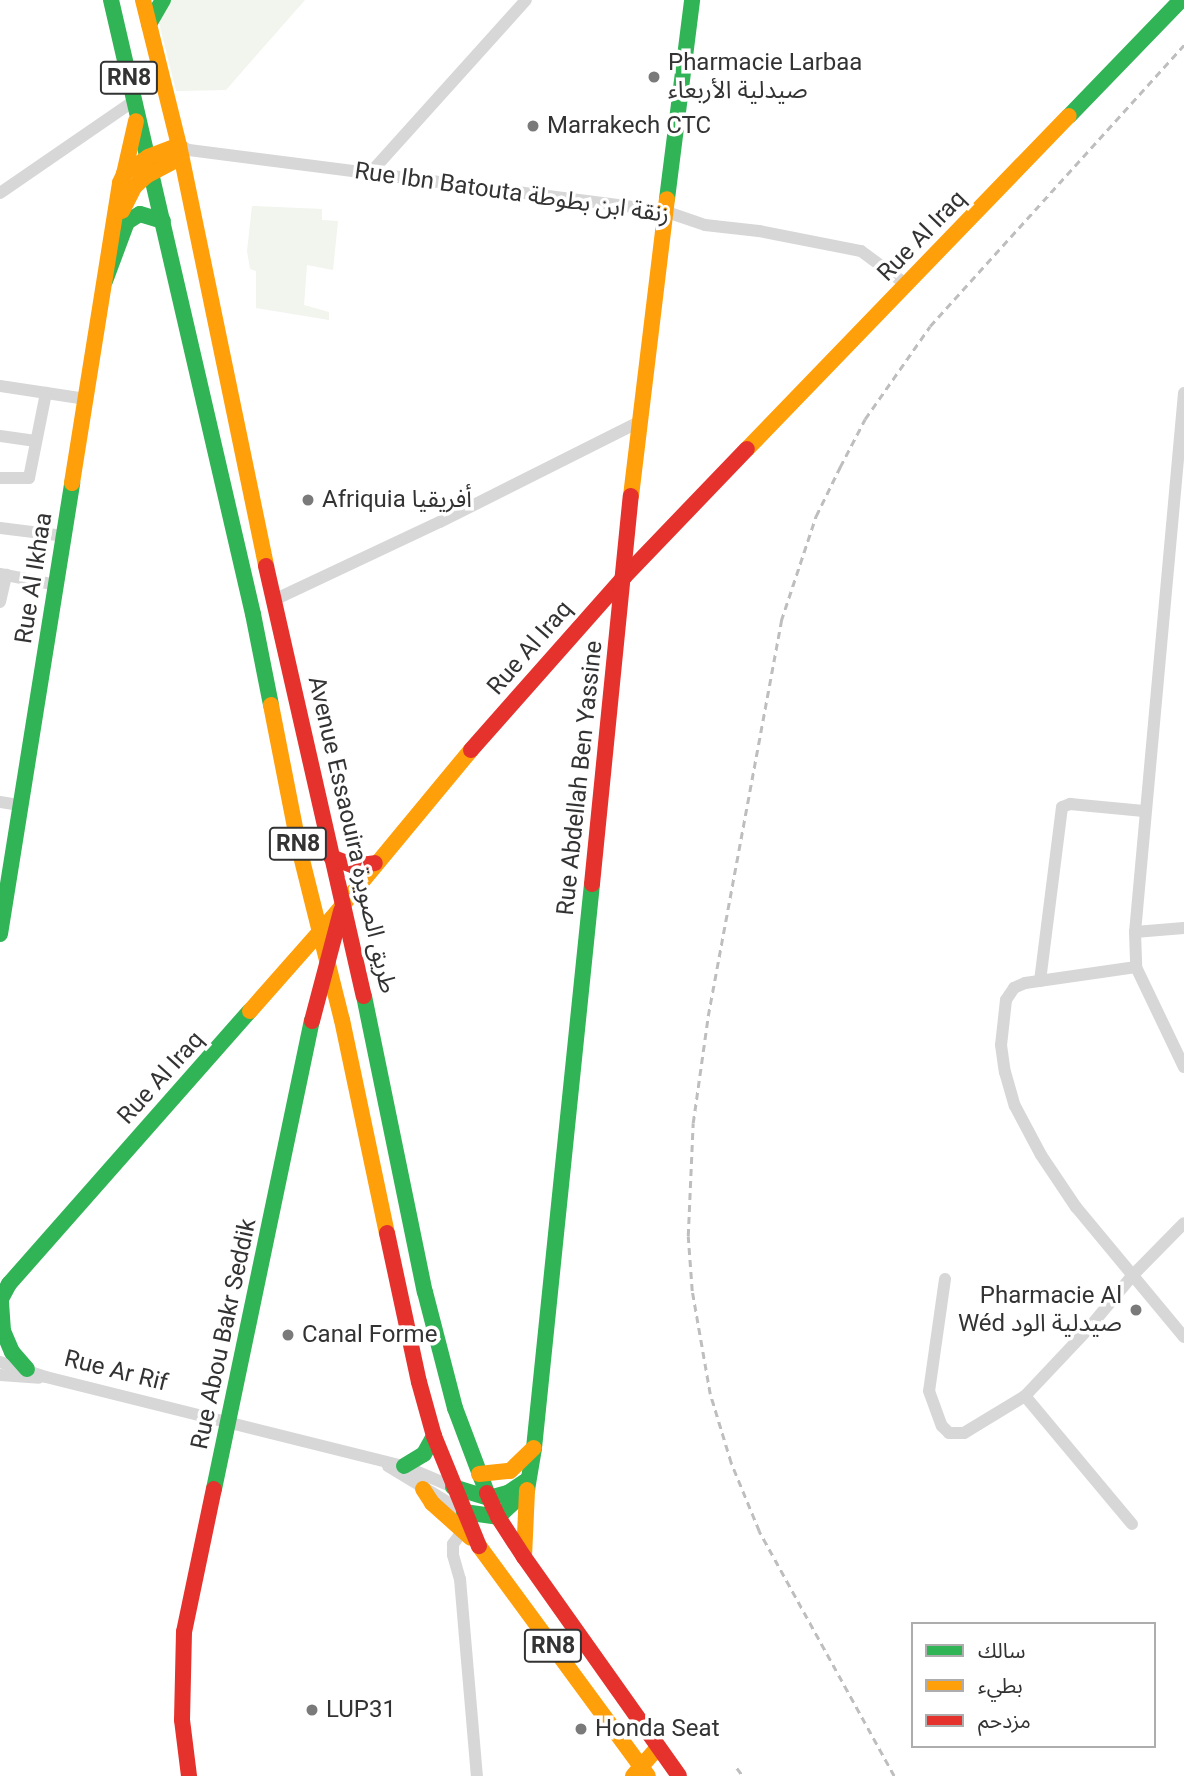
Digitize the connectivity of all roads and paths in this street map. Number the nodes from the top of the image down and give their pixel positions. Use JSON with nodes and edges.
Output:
{"nodes":[{"id":1,"x":111,"y":0,"type":"edge"},
{"id":2,"x":143,"y":0,"type":"edge"},
{"id":3,"x":163,"y":0,"type":"edge"},
{"id":4,"x":526,"y":0,"type":"edge"},
{"id":5,"x":692,"y":0,"type":"edge"},
{"id":6,"x":1181,"y":0,"type":"edge"},
{"id":7,"x":149,"y":24,"type":"junction"},
{"id":8,"x":136,"y":109,"type":"junction"},
{"id":9,"x":183,"y":151,"type":"junction"},
{"id":10,"x":149,"y":164,"type":"junction"},
{"id":11,"x":372,"y":171,"type":"junction"},
{"id":12,"x":124,"y":174,"type":"junction"},
{"id":13,"x":0,"y":193,"type":"edge"},
{"id":14,"x":664,"y":211,"type":"junction"},
{"id":15,"x":163,"y":221,"type":"junction"},
{"id":16,"x":114,"y":230,"type":"junction"},
{"id":17,"x":105,"y":281,"type":"junction"},
{"id":18,"x":907,"y":285,"type":"junction"},
{"id":19,"x":0,"y":386,"type":"edge"},
{"id":20,"x":46,"y":393,"type":"junction"},
{"id":21,"x":1184,"y":393,"type":"edge"},
{"id":22,"x":86,"y":399,"type":"junction"},
{"id":23,"x":639,"y":422,"type":"junction"},
{"id":24,"x":0,"y":436,"type":"edge"},
{"id":25,"x":36,"y":441,"type":"junction"},
{"id":26,"x":0,"y":478,"type":"edge"},
{"id":27,"x":0,"y":528,"type":"edge"},
{"id":28,"x":64,"y":536,"type":"junction"},
{"id":29,"x":3,"y":575,"type":"edge"},
{"id":30,"x":625,"y":576,"type":"junction"},
{"id":31,"x":57,"y":585,"type":"junction"},
{"id":32,"x":276,"y":599,"type":"junction"},
{"id":33,"x":0,"y":602,"type":"edge"},
{"id":34,"x":0,"y":802,"type":"edge"},
{"id":35,"x":20,"y":805,"type":"junction"},
{"id":36,"x":1144,"y":811,"type":"junction"},
{"id":37,"x":7,"y":846,"type":"edge"},
{"id":38,"x":331,"y":857,"type":"junction"},
{"id":39,"x":375,"y":863,"type":"junction"},
{"id":40,"x":343,"y":905,"type":"junction"},
{"id":41,"x":2,"y":906,"type":"edge"},
{"id":42,"x":1184,"y":928,"type":"edge"},
{"id":43,"x":320,"y":931,"type":"junction"},
{"id":44,"x":1135,"y":932,"type":"junction"},
{"id":45,"x":0,"y":934,"type":"edge"},
{"id":46,"x":327,"y":959,"type":"junction"},
{"id":47,"x":1136,"y":967,"type":"junction"},
{"id":48,"x":1040,"y":981,"type":"junction"},
{"id":49,"x":1184,"y":1067,"type":"edge"},
{"id":50,"x":1184,"y":1223,"type":"edge"},
{"id":51,"x":1132,"y":1276,"type":"junction"},
{"id":52,"x":946,"y":1279,"type":"dead end"},
{"id":53,"x":1,"y":1298,"type":"edge"},
{"id":54,"x":1184,"y":1337,"type":"edge"},
{"id":55,"x":3,"y":1340,"type":"edge"},
{"id":56,"x":0,"y":1362,"type":"edge"},
{"id":57,"x":27,"y":1369,"type":"junction"},
{"id":58,"x":0,"y":1375,"type":"edge"},
{"id":59,"x":47,"y":1377,"type":"junction"},
{"id":60,"x":1025,"y":1396,"type":"junction"},
{"id":61,"x":229,"y":1421,"type":"junction"},
{"id":62,"x":434,"y":1436,"type":"junction"},
{"id":63,"x":534,"y":1448,"type":"junction"},
{"id":64,"x":385,"y":1464,"type":"junction"},
{"id":65,"x":404,"y":1466,"type":"junction"},
{"id":66,"x":479,"y":1474,"type":"junction"},
{"id":67,"x":528,"y":1484,"type":"junction"},
{"id":68,"x":453,"y":1487,"type":"junction"},
{"id":69,"x":423,"y":1489,"type":"junction"},
{"id":70,"x":489,"y":1498,"type":"junction"},
{"id":71,"x":464,"y":1512,"type":"junction"},
{"id":72,"x":498,"y":1517,"type":"junction"},
{"id":73,"x":1132,"y":1524,"type":"dead end"},
{"id":74,"x":464,"y":1530,"type":"junction"},
{"id":75,"x":480,"y":1548,"type":"junction"},
{"id":76,"x":524,"y":1557,"type":"junction"},
{"id":77,"x":658,"y":1747,"type":"junction"},
{"id":78,"x":641,"y":1773,"type":"edge"},
{"id":79,"x":673,"y":1774,"type":"edge"},
{"id":80,"x":189,"y":1776,"type":"edge"},
{"id":81,"x":477,"y":1776,"type":"edge"}],
"edges":[{"from":1,"to":8,"type":"street","name":"Avenue Essaouira طريق الصويرة","number":"RN8"},
{"from":2,"to":7,"type":"street","name":"Avenue Essaouira طريق الصويرة","number":"RN8"},
{"from":3,"to":7,"type":"street"},
{"from":4,"to":11,"type":"street"},
{"from":5,"to":14,"type":"street","name":"Rue Abdellah Ben Yassine"},
{"from":6,"to":18,"type":"street","name":"Rue Al Iraq"},
{"from":7,"to":9,"type":"street","name":"Avenue Essaouira طريق الصويرة","number":"RN8"},
{"from":8,"to":10,"type":"street","name":"Avenue Essaouira طريق الصويرة","number":"RN8"},
{"from":8,"to":12,"type":"street","name":"Rue Al Ikhaa"},
{"from":8,"to":13,"type":"street"},
{"from":9,"to":10,"type":"street","name":"Rue Al Ikhaa"},
{"from":9,"to":11,"type":"street","name":"Rue Ibn Batouta زنقة ابن بطوطة"},
{"from":9,"to":32,"type":"street","name":"Avenue Essaouira طريق الصويرة","number":"RN8"},
{"from":10,"to":12,"type":"street"},
{"from":10,"to":15,"type":"street","name":"Avenue Essaouira طريق الصويرة","number":"RN8"},
{"from":10,"to":16,"type":"street","name":"Rue Al Ikhaa"},
{"from":11,"to":14,"type":"street","name":"Rue Ibn Batouta زنقة ابن بطوطة"},
{"from":12,"to":16,"type":"street","name":"Rue Al Ikhaa"},
{"from":14,"to":18,"type":"street","name":"Rue Ibn Batouta زنقة ابن بطوطة"},
{"from":14,"to":23,"type":"street","name":"Rue Abdellah Ben Yassine"},
{"from":15,"to":17,"type":"street"},
{"from":15,"to":43,"type":"street","name":"Avenue Essaouira طريق الصويرة","number":"RN8"},
{"from":16,"to":17,"type":"street","name":"Rue Al Ikhaa"},
{"from":17,"to":22,"type":"street","name":"Rue Al Ikhaa"},
{"from":18,"to":30,"type":"street","name":"Rue Al Iraq"},
{"from":19,"to":20,"type":"street"},
{"from":20,"to":22,"type":"street"},
{"from":20,"to":25,"type":"street"},
{"from":21,"to":36,"type":"street"},
{"from":22,"to":28,"type":"street","name":"Rue Al Ikhaa"},
{"from":23,"to":30,"type":"street","name":"Rue Abdellah Ben Yassine"},
{"from":23,"to":32,"type":"street"},
{"from":24,"to":25,"type":"street"},
{"from":25,"to":26,"type":"street"},
{"from":27,"to":28,"type":"street"},
{"from":28,"to":31,"type":"street","name":"Rue Al Ikhaa"},
{"from":29,"to":31,"type":"street"},
{"from":29,"to":33,"type":"street"},
{"from":30,"to":39,"type":"street","name":"Rue Al Iraq"},
{"from":30,"to":63,"type":"street","name":"Rue Abdellah Ben Yassine"},
{"from":31,"to":35,"type":"street","name":"Rue Al Ikhaa"},
{"from":32,"to":38,"type":"street","name":"Avenue Essaouira طريق الصويرة","number":"RN8"},
{"from":34,"to":35,"type":"street"},
{"from":35,"to":37,"type":"street","name":"Rue Al Ikhaa"},
{"from":36,"to":44,"type":"street"},
{"from":36,"to":48,"type":"street"},
{"from":37,"to":41,"type":"street","name":"Rue Al Ikhaa"},
{"from":38,"to":39,"type":"street"},
{"from":38,"to":40,"type":"street","name":"Avenue Essaouira طريق الصويرة","number":"RN8"},
{"from":39,"to":40,"type":"street","name":"Rue Al Iraq"},
{"from":40,"to":43,"type":"street","name":"Rue Al Iraq"},
{"from":40,"to":46,"type":"street","name":"Rue Abou Bakr Seddik"},
{"from":40,"to":66,"type":"street","name":"Avenue Essaouira طريق الصويرة","number":"RN8"},
{"from":41,"to":45,"type":"street","name":"Rue Al Ikhaa"},
{"from":42,"to":44,"type":"street"},
{"from":43,"to":46,"type":"street","name":"Avenue Essaouira طريق الصويرة","number":"RN8"},
{"from":43,"to":53,"type":"street","name":"Rue Al Iraq"},
{"from":44,"to":47,"type":"street"},
{"from":46,"to":61,"type":"street","name":"Rue Abou Bakr Seddik"},
{"from":46,"to":62,"type":"street","name":"Avenue Essaouira طريق الصويرة","number":"RN8"},
{"from":47,"to":48,"type":"street"},
{"from":47,"to":49,"type":"street"},
{"from":48,"to":51,"type":"street"},
{"from":50,"to":51,"type":"street"},
{"from":51,"to":54,"type":"street"},
{"from":51,"to":60,"type":"street"},
{"from":52,"to":60,"type":"street"},
{"from":53,"to":55,"type":"street","name":"Rue Al Iraq"},
{"from":55,"to":56,"type":"street"},
{"from":55,"to":57,"type":"street","name":"Rue Al Iraq"},
{"from":56,"to":57,"type":"street","name":"Rue Ar Rif"},
{"from":57,"to":59,"type":"street","name":"Rue Ar Rif"},
{"from":58,"to":59,"type":"street"},
{"from":59,"to":61,"type":"street","name":"Rue Ar Rif"},
{"from":60,"to":73,"type":"street"},
{"from":61,"to":64,"type":"street","name":"Rue Ar Rif"},
{"from":61,"to":80,"type":"street","name":"Rue Abou Bakr Seddik"},
{"from":62,"to":65,"type":"street"},
{"from":62,"to":68,"type":"street","name":"Avenue Essaouira طريق الصويرة","number":"RN8"},
{"from":63,"to":66,"type":"street"},
{"from":63,"to":67,"type":"street","name":"Rue Abdellah Ben Yassine"},
{"from":64,"to":65,"type":"street","name":"Rue Ar Rif"},
{"from":64,"to":69,"type":"street","name":"Rue Ar Rif"},
{"from":65,"to":68,"type":"street","name":"Rue Ar Rif"},
{"from":66,"to":70,"type":"street","name":"Avenue Essaouira طريق الصويرة","number":"RN8"},
{"from":67,"to":70,"type":"street"},
{"from":67,"to":72,"type":"street"},
{"from":67,"to":76,"type":"street","name":"Rue Abdellah Ben Yassine"},
{"from":68,"to":70,"type":"street","name":"Rue Ar Rif"},
{"from":68,"to":71,"type":"street","name":"Avenue Essaouira طريق الصويرة","number":"RN8"},
{"from":69,"to":71,"type":"street","name":"Rue Ar Rif"},
{"from":69,"to":74,"type":"street"},
{"from":70,"to":72,"type":"street","name":"Avenue Essaouira طريق الصويرة","number":"RN8"},
{"from":71,"to":72,"type":"street","name":"Rue Ar Rif"},
{"from":71,"to":75,"type":"street","number":"RN8"},
{"from":72,"to":76,"type":"street","number":"RN8"},
{"from":74,"to":75,"type":"street"},
{"from":74,"to":81,"type":"street"},
{"from":75,"to":78,"type":"street","number":"RN8"},
{"from":76,"to":77,"type":"street","number":"RN8"},
{"from":77,"to":78,"type":"street"},
{"from":77,"to":79,"type":"street","number":"RN8"}]}
